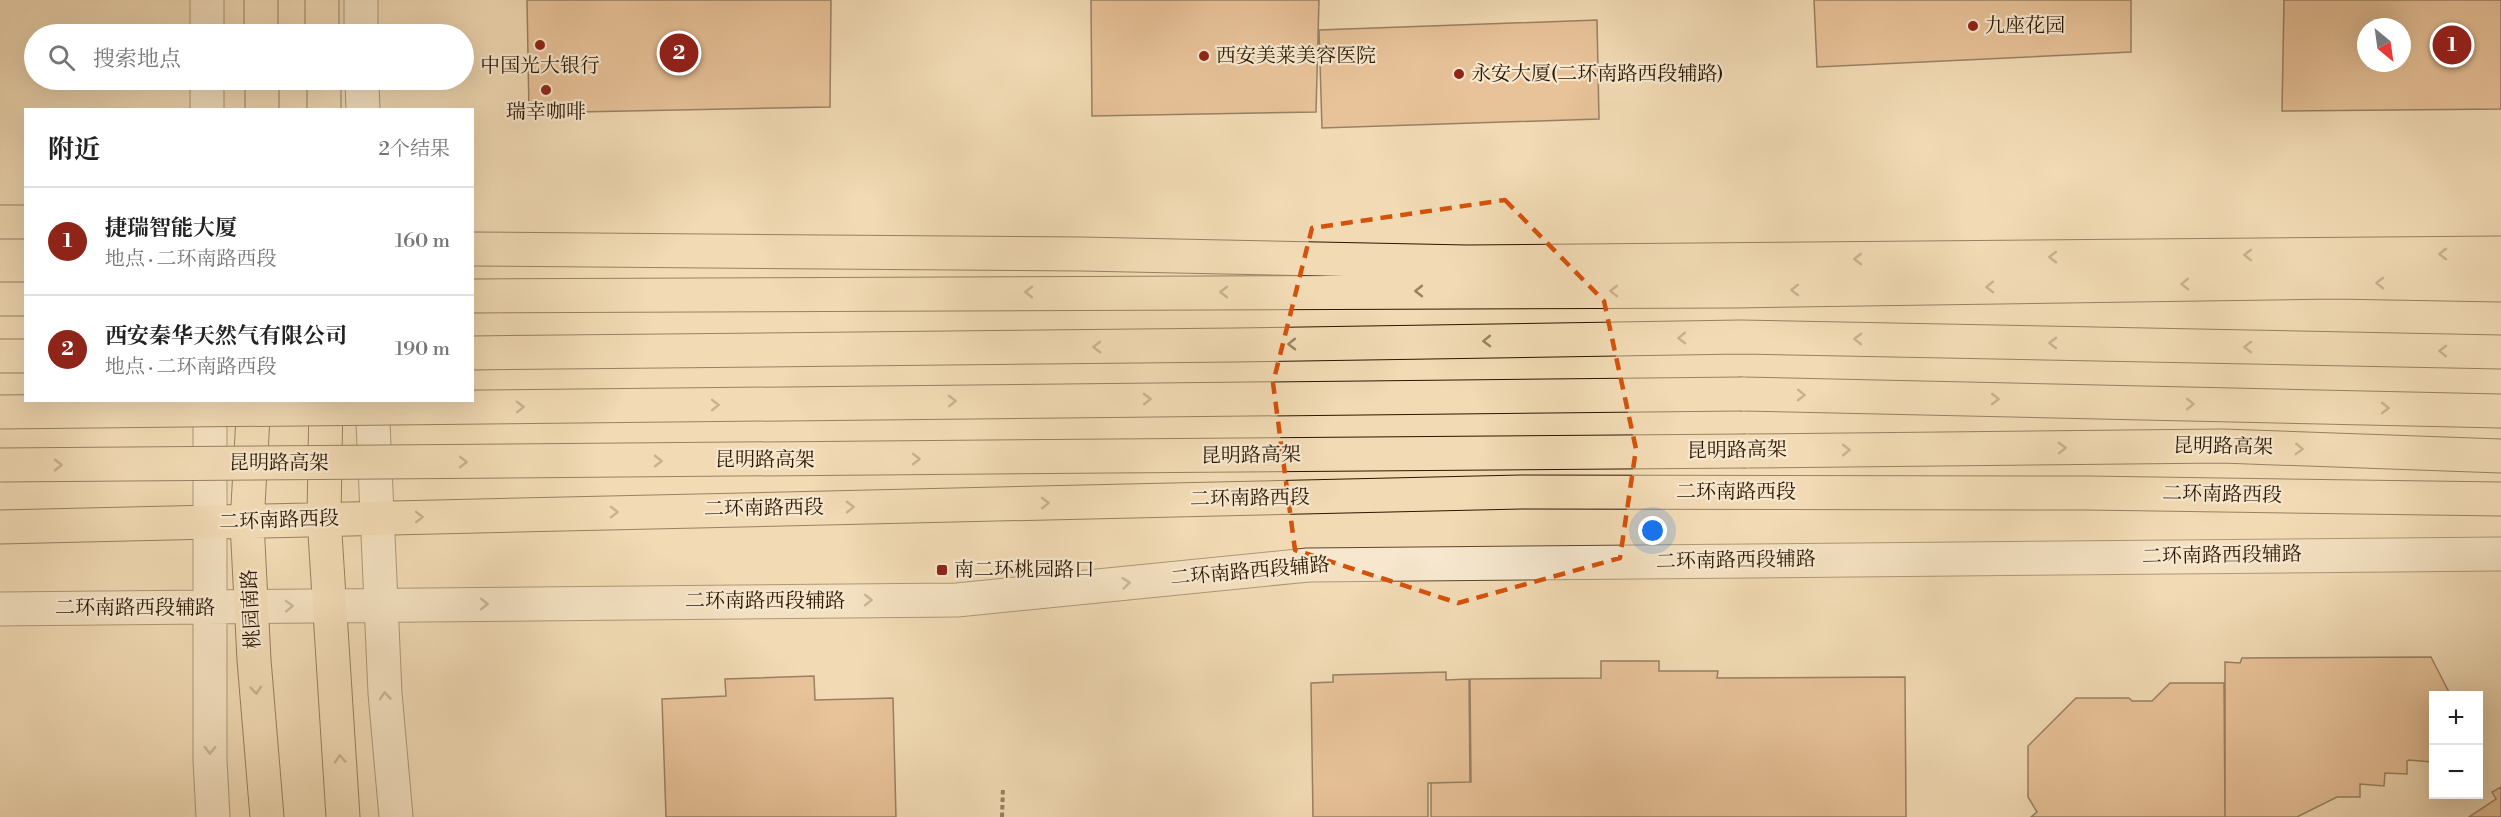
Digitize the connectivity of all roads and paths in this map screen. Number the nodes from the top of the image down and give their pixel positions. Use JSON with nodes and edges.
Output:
{"nodes":[{"id":1,"x":207,"y":0,"type":"edge"},
{"id":2,"x":261,"y":0,"type":"edge"},
{"id":3,"x":322,"y":0,"type":"edge"},
{"id":4,"x":361,"y":0,"type":"edge"},
{"id":5,"x":207,"y":24,"type":"edge"},
{"id":6,"x":261,"y":24,"type":"edge"},
{"id":7,"x":322,"y":24,"type":"edge"},
{"id":8,"x":361,"y":24,"type":"edge"},
{"id":9,"x":207,"y":90,"type":"edge"},
{"id":10,"x":262,"y":90,"type":"edge"},
{"id":11,"x":324,"y":90,"type":"edge"},
{"id":12,"x":362,"y":90,"type":"edge"},
{"id":13,"x":207,"y":108,"type":"edge"},
{"id":14,"x":262,"y":108,"type":"edge"},
{"id":15,"x":324,"y":108,"type":"edge"},
{"id":16,"x":363,"y":108,"type":"edge"},
{"id":17,"x":0,"y":222,"type":"edge"},
{"id":18,"x":24,"y":222,"type":"edge"},
{"id":19,"x":474,"y":249,"type":"edge"},
{"id":20,"x":2501,"y":253,"type":"edge"},
{"id":21,"x":2501,"y":285,"type":"edge"},
{"id":22,"x":474,"y":296,"type":"edge"},
{"id":23,"x":0,"y":299,"type":"edge"},
{"id":24,"x":24,"y":299,"type":"edge"},
{"id":25,"x":2501,"y":352,"type":"edge"},
{"id":26,"x":474,"y":353,"type":"edge"},
{"id":27,"x":0,"y":356,"type":"edge"},
{"id":28,"x":24,"y":356,"type":"edge"},
{"id":29,"x":210,"y":402,"type":"edge"},
{"id":30,"x":254,"y":402,"type":"edge"},
{"id":31,"x":326,"y":402,"type":"edge"},
{"id":32,"x":372,"y":402,"type":"edge"},
{"id":33,"x":2501,"y":411,"type":"edge"},
{"id":34,"x":0,"y":412,"type":"edge"},
{"id":35,"x":2501,"y":456,"type":"edge"},
{"id":36,"x":0,"y":465,"type":"edge"},
{"id":37,"x":2501,"y":499,"type":"edge"},
{"id":38,"x":324,"y":518,"type":"junction"},
{"id":39,"x":377,"y":518,"type":"junction"},
{"id":40,"x":211,"y":523,"type":"junction"},
{"id":41,"x":248,"y":523,"type":"junction"},
{"id":42,"x":0,"y":527,"type":"edge"},
{"id":43,"x":2501,"y":555,"type":"edge"},
{"id":44,"x":329,"y":605,"type":"junction"},
{"id":45,"x":381,"y":605,"type":"junction"},
{"id":46,"x":252,"y":607,"type":"junction"},
{"id":47,"x":211,"y":608,"type":"junction"},
{"id":48,"x":0,"y":609,"type":"edge"},
{"id":49,"x":1003,"y":787,"type":"dead end"},
{"id":50,"x":213,"y":817,"type":"edge"},
{"id":51,"x":267,"y":817,"type":"edge"},
{"id":52,"x":343,"y":817,"type":"edge"},
{"id":53,"x":396,"y":817,"type":"edge"},
{"id":54,"x":1002,"y":817,"type":"edge"}],
"edges":[{"from":1,"to":5,"type":"street"},
{"from":2,"to":6,"type":"main road"},
{"from":3,"to":7,"type":"main road"},
{"from":4,"to":8,"type":"street"},
{"from":9,"to":13,"type":"street"},
{"from":10,"to":14,"type":"main road"},
{"from":11,"to":15,"type":"main road"},
{"from":12,"to":16,"type":"street"},
{"from":17,"to":18,"type":"main road"},
{"from":20,"to":19,"type":"main road","one_way":true},
{"from":21,"to":22,"type":"main road","one_way":true},
{"from":23,"to":24,"type":"main road"},
{"from":25,"to":26,"type":"main road","one_way":true},
{"from":27,"to":28,"type":"main road"},
{"from":29,"to":40,"type":"street"},
{"from":30,"to":41,"type":"main road","name":"桃园南路"},
{"from":31,"to":38,"type":"main road"},
{"from":32,"to":39,"type":"street"},
{"from":34,"to":33,"type":"main road","one_way":true,"bridge":true},
{"from":36,"to":35,"type":"main road","name":"昆明路高架","one_way":true,"bridge":true},
{"from":39,"to":37,"type":"main road","name":"二环南路西段","one_way":true},
{"from":38,"to":39,"type":"main road","name":"二环南路西段"},
{"from":38,"to":41,"type":"main road","name":"二环南路西段"},
{"from":38,"to":44,"type":"main road"},
{"from":39,"to":45,"type":"street"},
{"from":40,"to":41,"type":"main road","name":"二环南路西段"},
{"from":40,"to":42,"type":"main road","name":"二环南路西段"},
{"from":40,"to":47,"type":"street"},
{"from":41,"to":46,"type":"main road","name":"桃园南路"},
{"from":45,"to":43,"type":"street","name":"二环南路西段辅路","one_way":true},
{"from":44,"to":45,"type":"street","name":"二环南路西段辅路"},
{"from":46,"to":44,"type":"street","name":"二环南路西段辅路","one_way":true},
{"from":52,"to":44,"type":"main road","one_way":true},
{"from":53,"to":45,"type":"street","one_way":true},
{"from":46,"to":47,"type":"street","name":"二环南路西段辅路"},
{"from":46,"to":51,"type":"main road","name":"桃园南路","one_way":true},
{"from":47,"to":48,"type":"street","name":"二环南路西段辅路"},
{"from":47,"to":50,"type":"street","one_way":true},
{"from":49,"to":54,"type":"path"}]}
